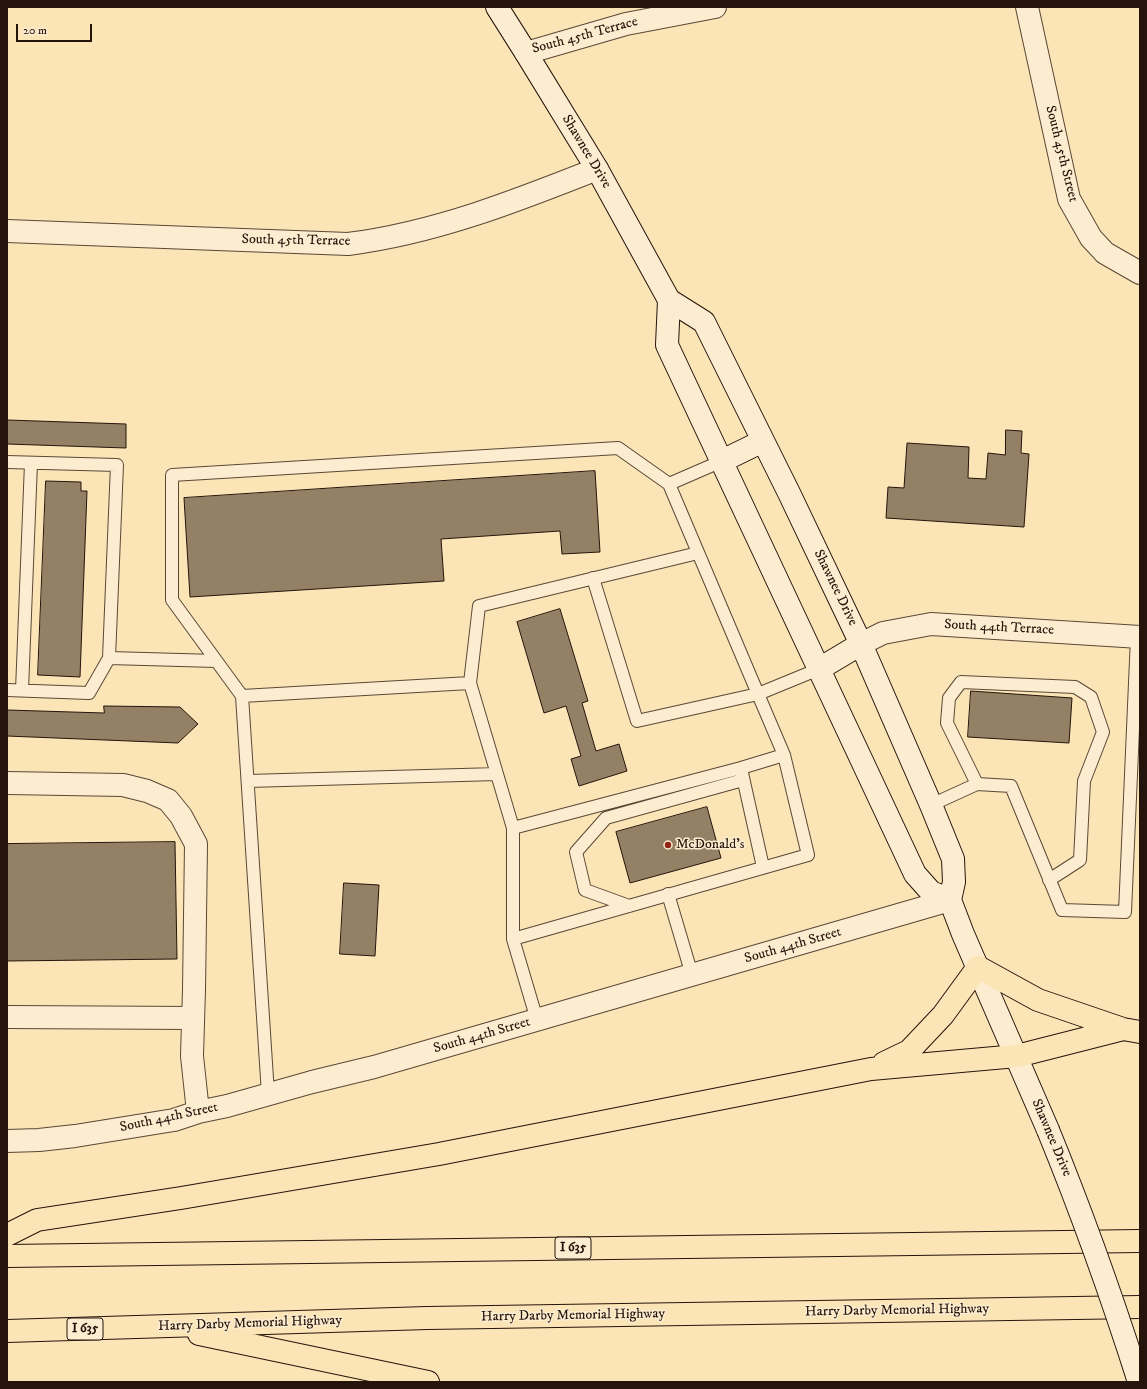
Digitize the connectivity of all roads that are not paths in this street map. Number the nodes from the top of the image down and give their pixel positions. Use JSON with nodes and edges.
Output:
{"nodes":[{"id":1,"x":497,"y":7,"type":"edge"},
{"id":2,"x":715,"y":7,"type":"edge"},
{"id":3,"x":1027,"y":7,"type":"edge"},
{"id":4,"x":526,"y":53,"type":"junction"},
{"id":5,"x":597,"y":169,"type":"junction"},
{"id":6,"x":7,"y":231,"type":"edge"},
{"id":7,"x":1140,"y":273,"type":"edge"},
{"id":8,"x":669,"y":300,"type":"junction"},
{"id":9,"x":763,"y":441,"type":"junction"},
{"id":10,"x":722,"y":461,"type":"junction"},
{"id":11,"x":7,"y":462,"type":"edge"},
{"id":12,"x":31,"y":463,"type":"junction"},
{"id":13,"x":669,"y":484,"type":"junction"},
{"id":14,"x":698,"y":553,"type":"junction"},
{"id":15,"x":593,"y":578,"type":"junction"},
{"id":16,"x":1139,"y":637,"type":"edge"},
{"id":17,"x":861,"y":644,"type":"junction"},
{"id":18,"x":109,"y":658,"type":"junction"},
{"id":19,"x":216,"y":661,"type":"junction"},
{"id":20,"x":819,"y":669,"type":"junction"},
{"id":21,"x":470,"y":683,"type":"junction"},
{"id":22,"x":7,"y":690,"type":"edge"},
{"id":23,"x":22,"y":690,"type":"junction"},
{"id":24,"x":758,"y":694,"type":"junction"},
{"id":25,"x":242,"y":696,"type":"junction"},
{"id":26,"x":784,"y":755,"type":"junction"},
{"id":27,"x":497,"y":774,"type":"junction"},
{"id":28,"x":742,"y":774,"type":"junction"},
{"id":29,"x":248,"y":781,"type":"junction"},
{"id":30,"x":7,"y":783,"type":"edge"},
{"id":31,"x":977,"y":784,"type":"junction"},
{"id":32,"x":931,"y":805,"type":"junction"},
{"id":33,"x":513,"y":828,"type":"junction"},
{"id":34,"x":763,"y":867,"type":"junction"},
{"id":35,"x":1049,"y":880,"type":"junction"},
{"id":36,"x":668,"y":894,"type":"junction"},
{"id":37,"x":950,"y":900,"type":"junction"},
{"id":38,"x":629,"y":906,"type":"junction"},
{"id":39,"x":513,"y":939,"type":"junction"},
{"id":40,"x":978,"y":967,"type":"junction"},
{"id":41,"x":692,"y":975,"type":"junction"},
{"id":42,"x":7,"y":1017,"type":"edge"},
{"id":43,"x":193,"y":1018,"type":"junction"},
{"id":44,"x":538,"y":1020,"type":"junction"},
{"id":45,"x":1131,"y":1030,"type":"edge"},
{"id":46,"x":1017,"y":1056,"type":"junction"},
{"id":47,"x":871,"y":1069,"type":"junction"},
{"id":48,"x":268,"y":1094,"type":"junction"},
{"id":49,"x":198,"y":1112,"type":"junction"},
{"id":50,"x":7,"y":1141,"type":"edge"},
{"id":51,"x":7,"y":1235,"type":"edge"},
{"id":52,"x":1140,"y":1241,"type":"edge"},
{"id":53,"x":7,"y":1256,"type":"edge"},
{"id":54,"x":1140,"y":1307,"type":"edge"},
{"id":55,"x":163,"y":1326,"type":"junction"},
{"id":56,"x":7,"y":1331,"type":"edge"},
{"id":57,"x":428,"y":1382,"type":"edge"},
{"id":58,"x":1139,"y":1382,"type":"edge"}],
"edges":[{"from":1,"to":4,"type":"street","name":"Shawnee Drive"},
{"from":2,"to":4,"type":"street","name":"South 45th Terrace"},
{"from":3,"to":7,"type":"street","name":"South 45th Street"},
{"from":4,"to":5,"type":"street","name":"Shawnee Drive"},
{"from":5,"to":6,"type":"street","name":"South 45th Terrace"},
{"from":5,"to":8,"type":"street","name":"Shawnee Drive"},
{"from":8,"to":9,"type":"street","name":"Shawnee Drive"},
{"from":8,"to":10,"type":"street"},
{"from":9,"to":10,"type":"street"},
{"from":9,"to":17,"type":"street","name":"Shawnee Drive"},
{"from":10,"to":13,"type":"lane"},
{"from":10,"to":20,"type":"street"},
{"from":11,"to":12,"type":"lane"},
{"from":12,"to":18,"type":"lane"},
{"from":12,"to":23,"type":"lane"},
{"from":13,"to":14,"type":"lane"},
{"from":13,"to":19,"type":"lane"},
{"from":14,"to":15,"type":"lane"},
{"from":14,"to":24,"type":"lane"},
{"from":15,"to":21,"type":"lane"},
{"from":15,"to":24,"type":"lane"},
{"from":16,"to":17,"type":"street","name":"South 44th Terrace"},
{"from":16,"to":35,"type":"lane"},
{"from":17,"to":20,"type":"street","name":"South 44th Terrace"},
{"from":17,"to":32,"type":"street","name":"Shawnee Drive"},
{"from":18,"to":19,"type":"lane"},
{"from":18,"to":23,"type":"lane"},
{"from":19,"to":25,"type":"lane"},
{"from":20,"to":24,"type":"lane"},
{"from":20,"to":37,"type":"street"},
{"from":21,"to":25,"type":"lane"},
{"from":21,"to":27,"type":"lane"},
{"from":22,"to":23,"type":"lane"},
{"from":24,"to":26,"type":"lane"},
{"from":25,"to":29,"type":"lane"},
{"from":26,"to":28,"type":"lane"},
{"from":26,"to":34,"type":"lane"},
{"from":27,"to":29,"type":"lane"},
{"from":27,"to":33,"type":"lane"},
{"from":28,"to":33,"type":"lane"},
{"from":28,"to":34,"type":"lane"},
{"from":28,"to":38,"type":"lane"},
{"from":29,"to":48,"type":"lane"},
{"from":30,"to":43,"type":"street"},
{"from":31,"to":32,"type":"lane"},
{"from":31,"to":35,"type":"lane"},
{"from":31,"to":35,"type":"lane"},
{"from":32,"to":37,"type":"street","name":"Shawnee Drive"},
{"from":33,"to":39,"type":"lane"},
{"from":34,"to":36,"type":"lane"},
{"from":36,"to":38,"type":"lane"},
{"from":36,"to":41,"type":"lane"},
{"from":37,"to":40,"type":"street","name":"Shawnee Drive"},
{"from":37,"to":41,"type":"street","name":"South 44th Street"},
{"from":38,"to":39,"type":"lane"},
{"from":39,"to":44,"type":"lane"},
{"from":40,"to":45,"type":"highway"},
{"from":40,"to":46,"type":"street","name":"Shawnee Drive"},
{"from":40,"to":47,"type":"highway"},
{"from":41,"to":44,"type":"street","name":"South 44th Street"},
{"from":42,"to":43,"type":"street"},
{"from":43,"to":49,"type":"street"},
{"from":44,"to":48,"type":"street","name":"South 44th Street"},
{"from":45,"to":46,"type":"highway"},
{"from":46,"to":47,"type":"highway"},
{"from":46,"to":58,"type":"street","name":"Shawnee Drive","bridge":true},
{"from":47,"to":51,"type":"highway"},
{"from":48,"to":49,"type":"street","name":"South 44th Street"},
{"from":49,"to":50,"type":"street","name":"South 44th Street"},
{"from":52,"to":53,"type":"highway","number":"I 635"},
{"from":54,"to":55,"type":"highway","name":"Harry Darby Memorial Highway","number":"I 635"},
{"from":55,"to":56,"type":"highway","name":"Harry Darby Memorial Highway","number":"I 635"},
{"from":55,"to":57,"type":"highway"}]}
